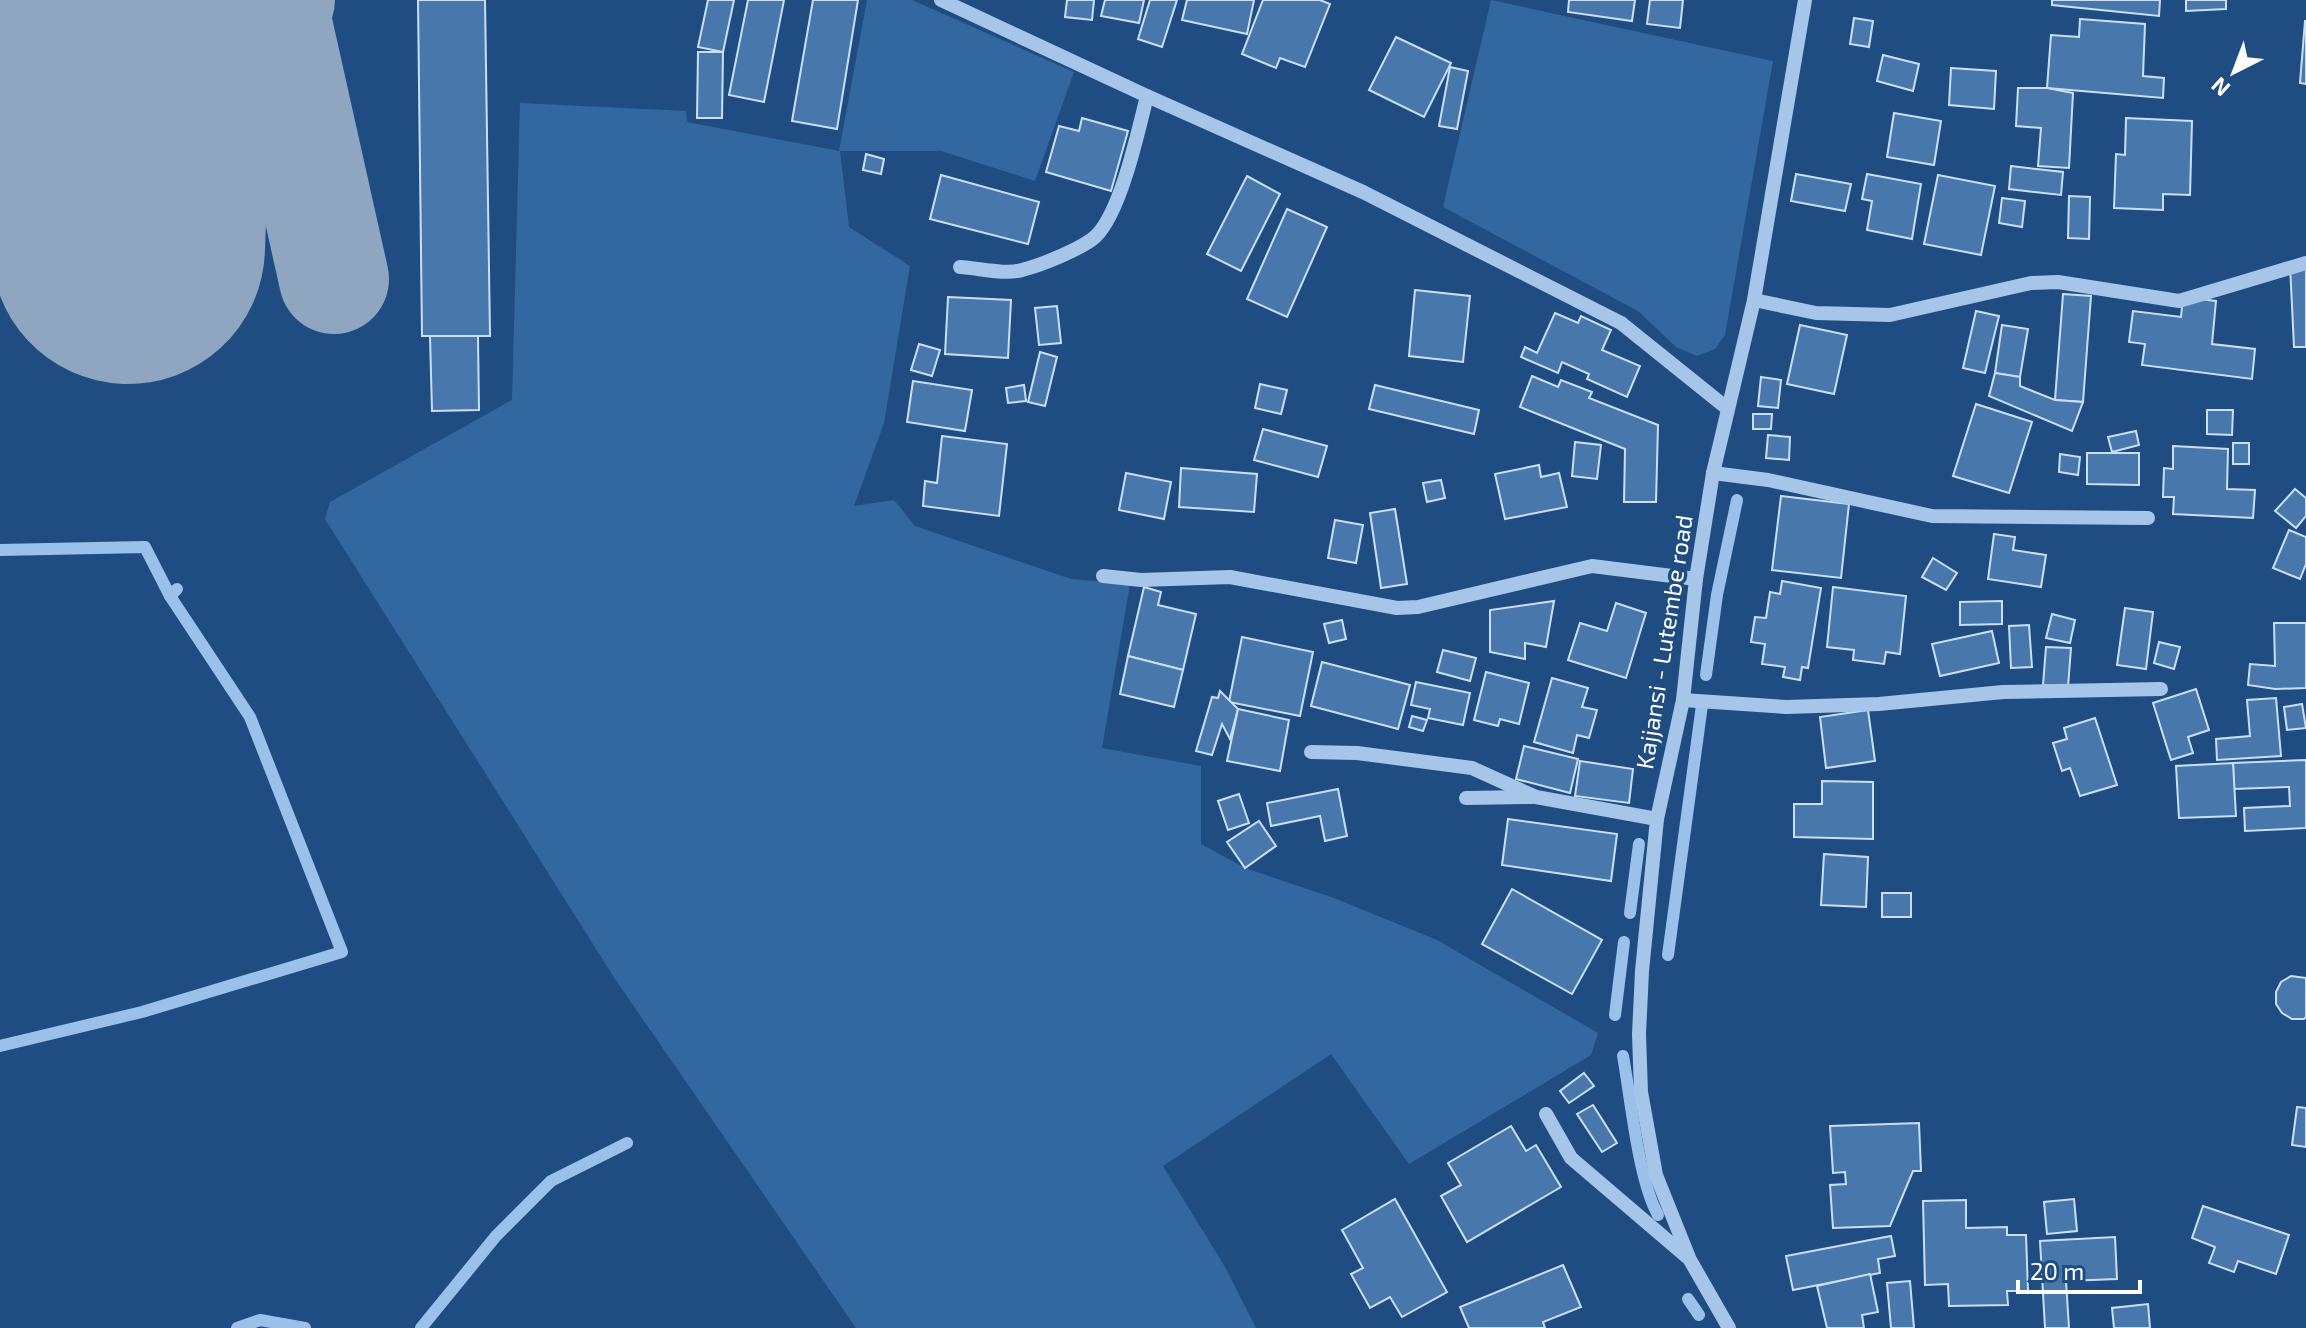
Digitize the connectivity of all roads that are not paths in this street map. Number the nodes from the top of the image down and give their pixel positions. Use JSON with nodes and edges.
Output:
{"nodes":[{"id":1,"x":941,"y":0,"type":"edge"},
{"id":2,"x":1805,"y":0,"type":"edge"},
{"id":3,"x":957,"y":3,"type":"edge"},
{"id":4,"x":1147,"y":96,"type":"junction"},
{"id":5,"x":2306,"y":263,"type":"edge"},
{"id":6,"x":960,"y":267,"type":"dead end"},
{"id":7,"x":1754,"y":300,"type":"junction"},
{"id":8,"x":1728,"y":409,"type":"junction"},
{"id":9,"x":1713,"y":473,"type":"junction"},
{"id":10,"x":2148,"y":518,"type":"dead end"},
{"id":11,"x":1103,"y":576,"type":"dead end"},
{"id":12,"x":1696,"y":579,"type":"junction"},
{"id":13,"x":2161,"y":689,"type":"dead end"},
{"id":14,"x":1683,"y":700,"type":"junction"},
{"id":15,"x":1311,"y":752,"type":"dead end"},
{"id":16,"x":1536,"y":797,"type":"junction"},
{"id":17,"x":1466,"y":798,"type":"dead end"},
{"id":18,"x":1657,"y":819,"type":"junction"},
{"id":19,"x":1546,"y":1114,"type":"dead end"},
{"id":20,"x":1690,"y":1260,"type":"junction"},
{"id":21,"x":1729,"y":1328,"type":"edge"}],
"edges":[{"from":1,"to":3,"type":"street"},
{"from":2,"to":7,"type":"street","name":"Kajjansi - Lutembe road"},
{"from":3,"to":4,"type":"street"},
{"from":4,"to":6,"type":"street"},
{"from":4,"to":8,"type":"street"},
{"from":5,"to":7,"type":"street"},
{"from":7,"to":8,"type":"street","name":"Kajjansi - Lutembe road"},
{"from":8,"to":9,"type":"street","name":"Kajjansi - Lutembe road"},
{"from":9,"to":10,"type":"street"},
{"from":9,"to":12,"type":"street","name":"Kajjansi - Lutembe road"},
{"from":11,"to":12,"type":"street"},
{"from":12,"to":14,"type":"street","name":"Kajjansi - Lutembe road"},
{"from":13,"to":14,"type":"street"},
{"from":14,"to":18,"type":"street","name":"Kajjansi - Lutembe road"},
{"from":15,"to":16,"type":"street"},
{"from":16,"to":17,"type":"street"},
{"from":16,"to":18,"type":"street"},
{"from":18,"to":20,"type":"street","name":"Kajjansi - Lutembe road"},
{"from":19,"to":20,"type":"street"},
{"from":20,"to":21,"type":"street","name":"Kajjansi - Lutembe road"}]}
